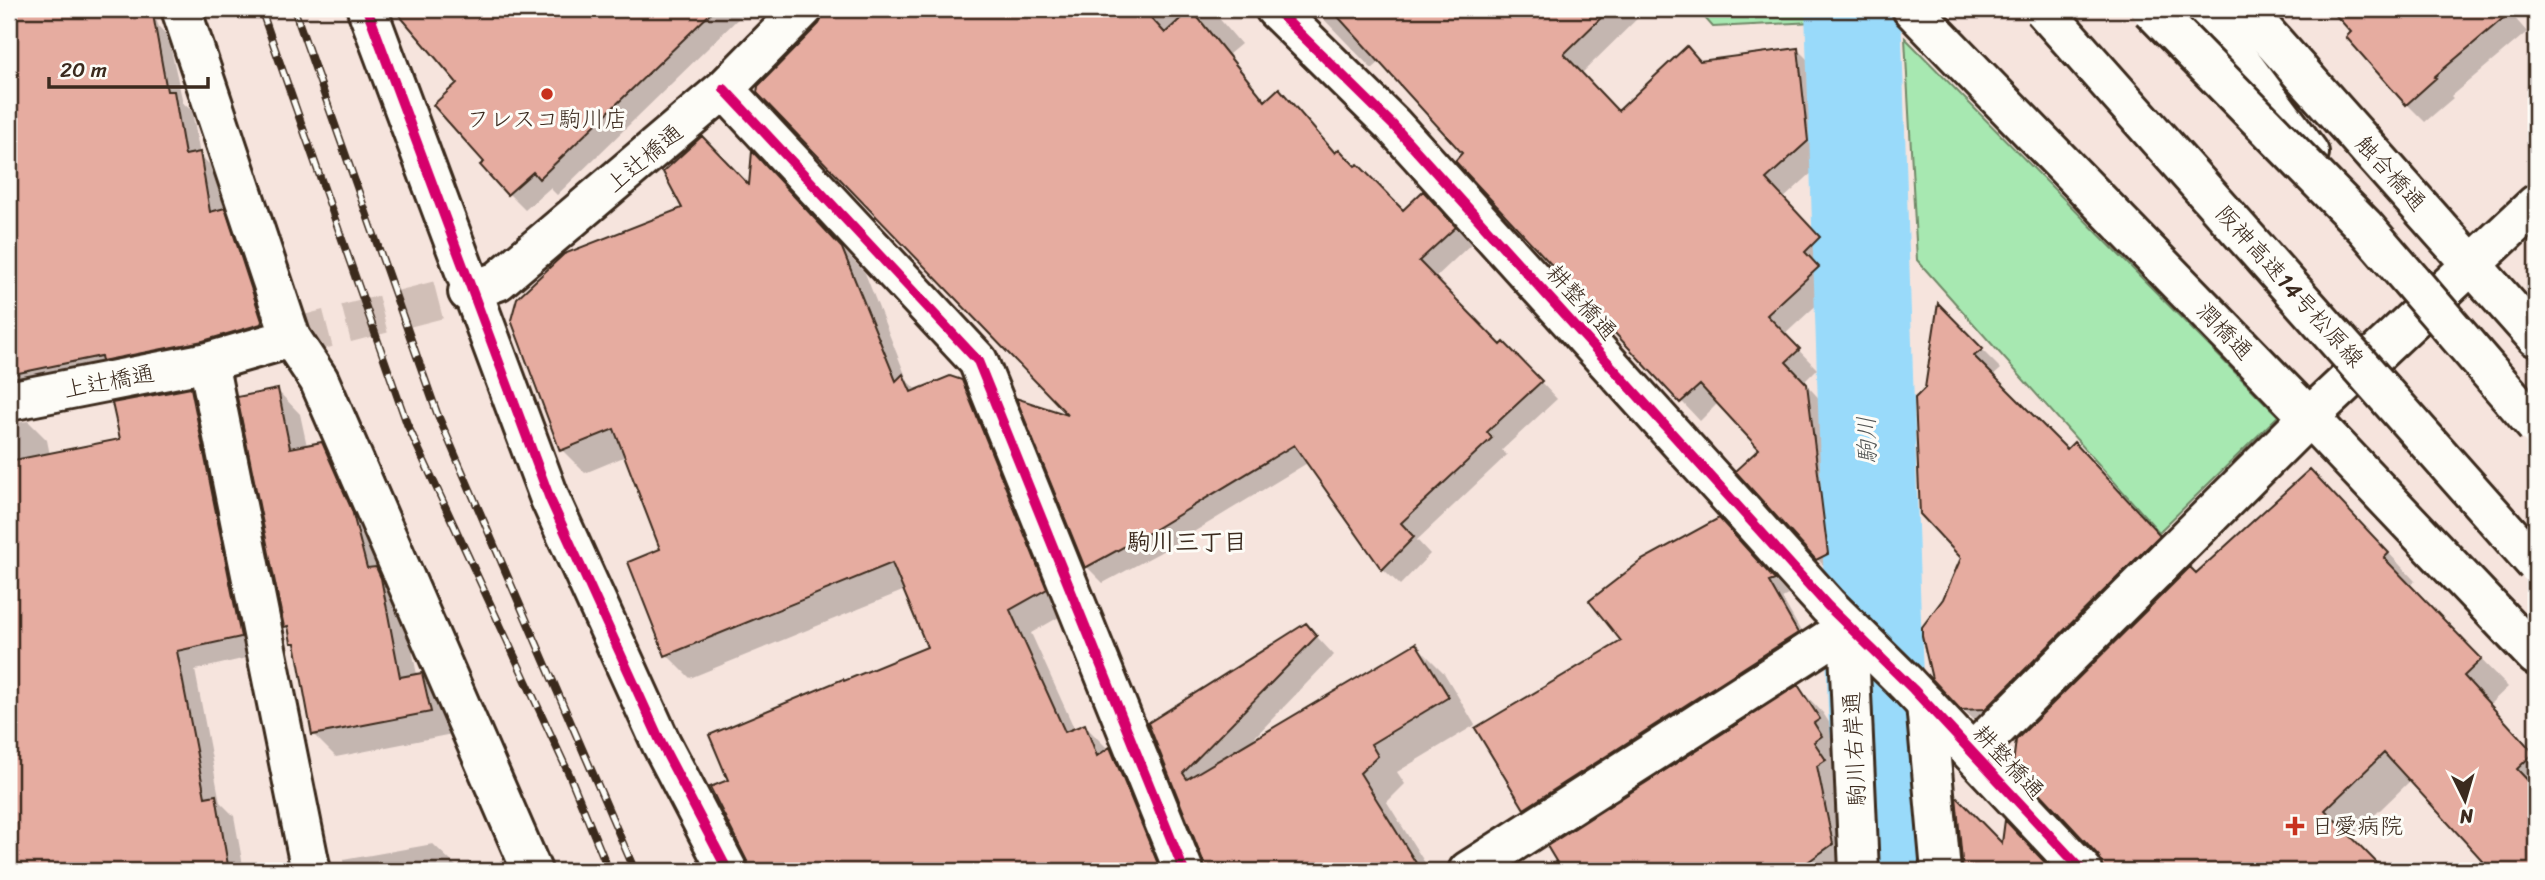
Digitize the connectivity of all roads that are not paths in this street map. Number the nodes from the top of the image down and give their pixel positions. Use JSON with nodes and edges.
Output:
{"nodes":[{"id":1,"x":181,"y":9,"type":"edge"},
{"id":2,"x":368,"y":9,"type":"edge"},
{"id":3,"x":803,"y":9,"type":"edge"},
{"id":4,"x":1275,"y":9,"type":"edge"},
{"id":5,"x":1912,"y":9,"type":"edge"},
{"id":6,"x":2043,"y":9,"type":"edge"},
{"id":7,"x":2151,"y":9,"type":"edge"},
{"id":8,"x":2201,"y":9,"type":"edge"},
{"id":9,"x":2244,"y":9,"type":"edge"},
{"id":10,"x":724,"y":89,"type":"junction"},
{"id":11,"x":2536,"y":204,"type":"edge"},
{"id":12,"x":2364,"y":226,"type":"junction"},
{"id":13,"x":2472,"y":263,"type":"junction"},
{"id":14,"x":470,"y":291,"type":"junction"},
{"id":15,"x":2536,"y":337,"type":"edge"},
{"id":16,"x":290,"y":338,"type":"junction"},
{"id":17,"x":208,"y":362,"type":"junction"},
{"id":18,"x":9,"y":401,"type":"edge"},
{"id":19,"x":2309,"y":417,"type":"junction"},
{"id":20,"x":2536,"y":426,"type":"edge"},
{"id":21,"x":2536,"y":564,"type":"edge"},
{"id":22,"x":1850,"y":628,"type":"junction"},
{"id":23,"x":2536,"y":656,"type":"edge"},
{"id":24,"x":1916,"y":693,"type":"junction"},
{"id":25,"x":1972,"y":753,"type":"junction"},
{"id":26,"x":311,"y":871,"type":"edge"},
{"id":27,"x":532,"y":871,"type":"edge"},
{"id":28,"x":728,"y":871,"type":"edge"},
{"id":29,"x":1184,"y":871,"type":"edge"},
{"id":30,"x":1468,"y":871,"type":"edge"},
{"id":31,"x":1859,"y":871,"type":"edge"},
{"id":32,"x":1941,"y":871,"type":"edge"},
{"id":33,"x":2083,"y":871,"type":"edge"}],
"edges":[{"from":1,"to":16,"type":"main road"},
{"from":2,"to":14,"type":"main road"},
{"from":3,"to":10,"type":"main road","name":"上辻橋通"},
{"from":4,"to":22,"type":"main road","name":"耕整橋通"},
{"from":5,"to":19,"type":"main road","name":"潤橋通"},
{"from":6,"to":21,"type":"main road","name":"阪神高速14号松原線","bridge":true},
{"from":7,"to":12,"type":"main road","bridge":true},
{"from":8,"to":12,"type":"main road","bridge":true},
{"from":9,"to":13,"type":"main road","name":"触合橋通"},
{"from":10,"to":14,"type":"main road","name":"上辻橋通"},
{"from":10,"to":29,"type":"main road"},
{"from":11,"to":13,"type":"main road"},
{"from":12,"to":20,"type":"main road","bridge":true},
{"from":13,"to":15,"type":"main road","name":"触合橋通"},
{"from":13,"to":19,"type":"main road"},
{"from":14,"to":28,"type":"main road"},
{"from":16,"to":17,"type":"main road","name":"上辻橋通"},
{"from":16,"to":27,"type":"main road"},
{"from":17,"to":18,"type":"main road","name":"上辻橋通"},
{"from":17,"to":26,"type":"main road"},
{"from":19,"to":23,"type":"main road","name":"潤橋通"},
{"from":19,"to":25,"type":"main road"},
{"from":22,"to":24,"type":"main road","name":"耕整橋通"},
{"from":22,"to":30,"type":"main road"},
{"from":22,"to":31,"type":"main road","name":"駒川右岸通"},
{"from":24,"to":25,"type":"main road","name":"耕整橋通"},
{"from":24,"to":32,"type":"main road"},
{"from":25,"to":33,"type":"main road","name":"耕整橋通"}]}
